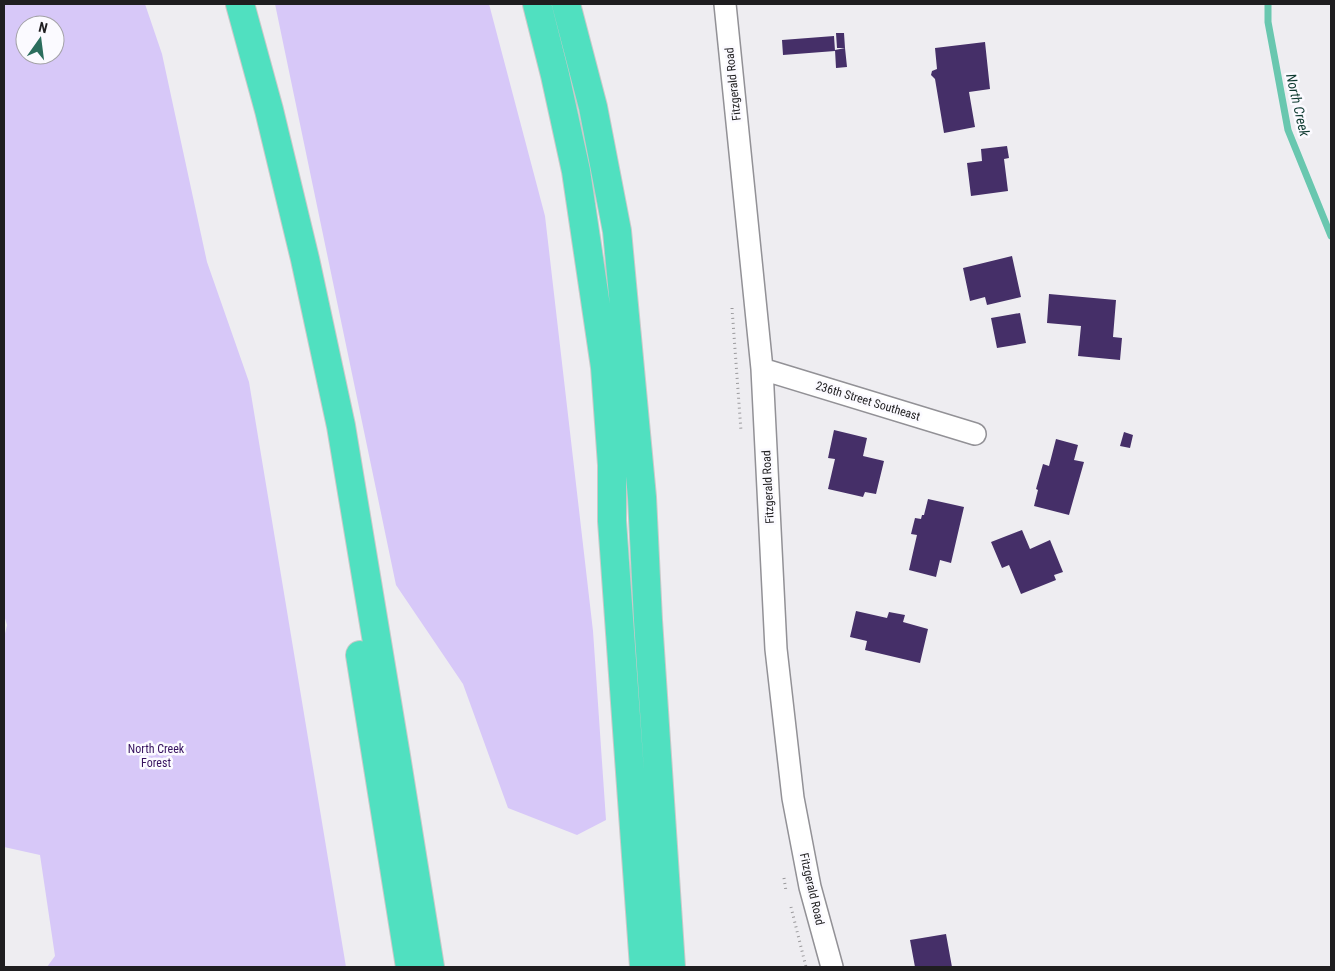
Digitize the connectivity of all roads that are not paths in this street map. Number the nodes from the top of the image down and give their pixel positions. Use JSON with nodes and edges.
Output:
{"nodes":[{"id":1,"x":222,"y":4,"type":"edge"},
{"id":2,"x":240,"y":4,"type":"edge"},
{"id":3,"x":538,"y":4,"type":"edge"},
{"id":4,"x":566,"y":4,"type":"edge"},
{"id":5,"x":725,"y":4,"type":"edge"},
{"id":6,"x":762,"y":369,"type":"junction"},
{"id":7,"x":974,"y":434,"type":"dead end"},
{"id":8,"x":612,"y":465,"type":"junction"},
{"id":9,"x":642,"y":497,"type":"junction"},
{"id":10,"x":410,"y":967,"type":"edge"},
{"id":11,"x":430,"y":967,"type":"edge"},
{"id":12,"x":644,"y":967,"type":"edge"},
{"id":13,"x":671,"y":967,"type":"edge"},
{"id":14,"x":832,"y":967,"type":"edge"}],
"edges":[{"from":1,"to":10,"type":"highway"},
{"from":2,"to":11,"type":"highway"},
{"from":3,"to":8,"type":"highway"},
{"from":4,"to":9,"type":"highway"},
{"from":5,"to":6,"type":"street","name":"Fitzgerald Road"},
{"from":6,"to":7,"type":"street","name":"236th Street Southeast"},
{"from":6,"to":14,"type":"street","name":"Fitzgerald Road"},
{"from":8,"to":9,"type":"highway"},
{"from":8,"to":12,"type":"highway"},
{"from":9,"to":13,"type":"highway"}]}
